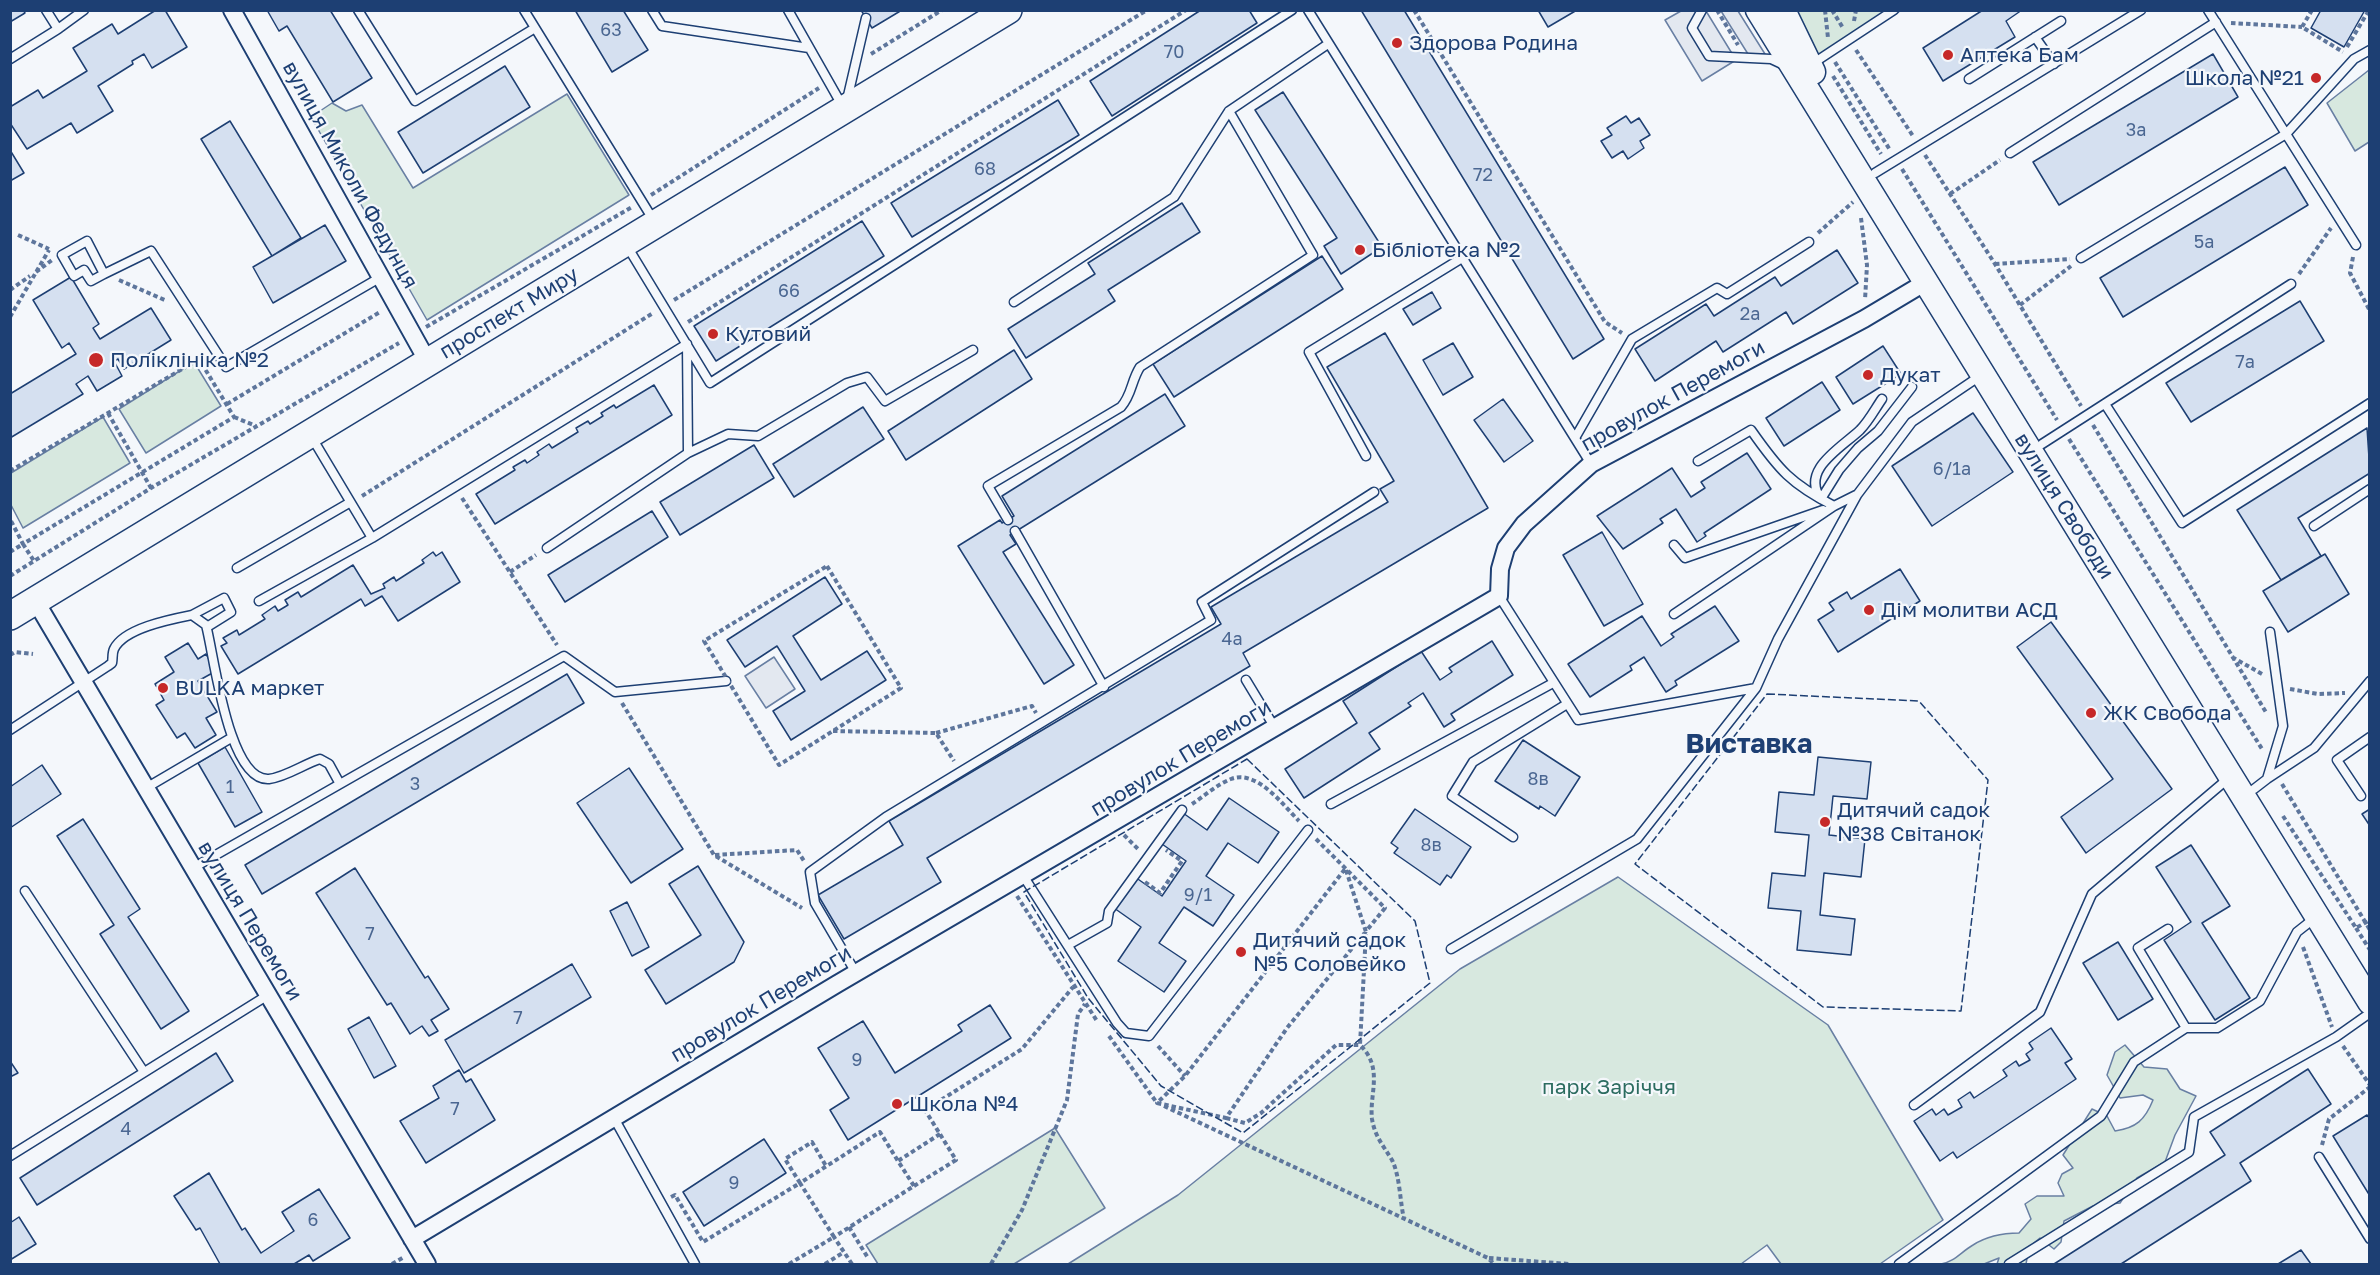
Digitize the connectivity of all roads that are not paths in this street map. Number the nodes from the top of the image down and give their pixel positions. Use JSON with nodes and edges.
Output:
{"nodes":[{"id":1,"x":46,"y":10,"type":"edge"},
{"id":2,"x":84,"y":10,"type":"edge"},
{"id":3,"x":232,"y":10,"type":"edge"},
{"id":4,"x":358,"y":10,"type":"edge"},
{"id":5,"x":524,"y":10,"type":"edge"},
{"id":6,"x":652,"y":10,"type":"edge"},
{"id":7,"x":788,"y":10,"type":"edge"},
{"id":8,"x":1292,"y":10,"type":"edge"},
{"id":9,"x":1308,"y":10,"type":"edge"},
{"id":10,"x":1702,"y":10,"type":"edge"},
{"id":11,"x":1758,"y":10,"type":"edge"},
{"id":12,"x":1783,"y":10,"type":"edge"},
{"id":13,"x":1894,"y":10,"type":"edge"},
{"id":14,"x":2141,"y":10,"type":"edge"},
{"id":15,"x":2208,"y":10,"type":"edge"},
{"id":16,"x":997,"y":12,"type":"edge"},
{"id":17,"x":866,"y":18,"type":"dead end"},
{"id":18,"x":2061,"y":21,"type":"dead end"},
{"id":19,"x":2216,"y":22,"type":"junction"},
{"id":20,"x":535,"y":28,"type":"junction"},
{"id":21,"x":58,"y":29,"type":"junction"},
{"id":22,"x":2036,"y":37,"type":"junction"},
{"id":23,"x":1328,"y":44,"type":"junction"},
{"id":24,"x":809,"y":48,"type":"junction"},
{"id":25,"x":2370,"y":50,"type":"edge"},
{"id":26,"x":10,"y":59,"type":"edge"},
{"id":27,"x":1814,"y":62,"type":"junction"},
{"id":28,"x":2054,"y":64,"type":"junction"},
{"id":29,"x":1969,"y":79,"type":"dead end"},
{"id":30,"x":845,"y":110,"type":"junction"},
{"id":31,"x":1229,"y":111,"type":"junction"},
{"id":32,"x":1827,"y":122,"type":"junction"},
{"id":33,"x":2286,"y":134,"type":"junction"},
{"id":34,"x":2010,"y":153,"type":"road end"},
{"id":35,"x":1882,"y":169,"type":"junction"},
{"id":36,"x":649,"y":213,"type":"junction"},
{"id":37,"x":1809,"y":242,"type":"road end"},
{"id":38,"x":625,"y":243,"type":"junction"},
{"id":39,"x":2355,"y":245,"type":"road end"},
{"id":40,"x":1462,"y":258,"type":"junction"},
{"id":41,"x":2081,"y":258,"type":"road end"},
{"id":42,"x":104,"y":274,"type":"junction"},
{"id":43,"x":381,"y":277,"type":"junction"},
{"id":44,"x":1926,"y":282,"type":"junction"},
{"id":45,"x":2291,"y":284,"type":"road end"},
{"id":46,"x":1014,"y":302,"type":"dead end"},
{"id":47,"x":687,"y":344,"type":"junction"},
{"id":48,"x":973,"y":350,"type":"dead end"},
{"id":49,"x":428,"y":362,"type":"junction"},
{"id":50,"x":1983,"y":374,"type":"junction"},
{"id":51,"x":1912,"y":387,"type":"dead end"},
{"id":52,"x":1882,"y":399,"type":"dead end"},
{"id":53,"x":2370,"y":403,"type":"edge"},
{"id":54,"x":2105,"y":404,"type":"junction"},
{"id":55,"x":310,"y":434,"type":"junction"},
{"id":56,"x":1575,"y":438,"type":"junction"},
{"id":57,"x":2042,"y":444,"type":"junction"},
{"id":58,"x":688,"y":453,"type":"junction"},
{"id":59,"x":1366,"y":456,"type":"dead end"},
{"id":60,"x":1698,"y":461,"type":"dead end"},
{"id":61,"x":1591,"y":464,"type":"junction"},
{"id":62,"x":2370,"y":489,"type":"edge"},
{"id":63,"x":1374,"y":492,"type":"dead end"},
{"id":64,"x":1857,"y":495,"type":"junction"},
{"id":65,"x":1821,"y":499,"type":"junction"},
{"id":66,"x":349,"y":503,"type":"junction"},
{"id":67,"x":1834,"y":506,"type":"junction"},
{"id":68,"x":1008,"y":520,"type":"dead end"},
{"id":69,"x":2314,"y":526,"type":"dead end"},
{"id":70,"x":1016,"y":531,"type":"dead end"},
{"id":71,"x":372,"y":538,"type":"junction"},
{"id":72,"x":1674,"y":545,"type":"dead end"},
{"id":73,"x":547,"y":548,"type":"road end"},
{"id":74,"x":237,"y":568,"type":"dead end"},
{"id":75,"x":1499,"y":596,"type":"junction"},
{"id":76,"x":35,"y":600,"type":"junction"},
{"id":77,"x":259,"y":601,"type":"dead end"},
{"id":78,"x":1674,"y":614,"type":"dead end"},
{"id":79,"x":192,"y":615,"type":"junction"},
{"id":80,"x":10,"y":616,"type":"edge"},
{"id":81,"x":207,"y":627,"type":"junction"},
{"id":82,"x":2270,"y":632,"type":"dead end"},
{"id":83,"x":1246,"y":680,"type":"dead end"},
{"id":84,"x":726,"y":681,"type":"road end"},
{"id":85,"x":2370,"y":681,"type":"edge"},
{"id":86,"x":84,"y":683,"type":"junction"},
{"id":87,"x":1553,"y":683,"type":"junction"},
{"id":88,"x":1104,"y":687,"type":"junction"},
{"id":89,"x":1756,"y":688,"type":"junction"},
{"id":90,"x":1567,"y":704,"type":"junction"},
{"id":91,"x":1275,"y":728,"type":"junction"},
{"id":92,"x":10,"y":730,"type":"edge"},
{"id":93,"x":2370,"y":737,"type":"edge"},
{"id":94,"x":231,"y":738,"type":"junction"},
{"id":95,"x":2231,"y":777,"type":"junction"},
{"id":96,"x":340,"y":784,"type":"junction"},
{"id":97,"x":2261,"y":784,"type":"junction"},
{"id":98,"x":146,"y":788,"type":"junction"},
{"id":99,"x":2361,"y":796,"type":"dead end"},
{"id":100,"x":1331,"y":804,"type":"dead end"},
{"id":101,"x":1182,"y":810,"type":"road end"},
{"id":102,"x":1308,"y":830,"type":"road end"},
{"id":103,"x":1513,"y":837,"type":"dead end"},
{"id":104,"x":193,"y":868,"type":"junction"},
{"id":105,"x":1017,"y":881,"type":"junction"},
{"id":106,"x":25,"y":891,"type":"dead end"},
{"id":107,"x":2316,"y":916,"type":"junction"},
{"id":108,"x":2168,"y":928,"type":"dead end"},
{"id":109,"x":1068,"y":945,"type":"junction"},
{"id":110,"x":1451,"y":949,"type":"dead end"},
{"id":111,"x":856,"y":973,"type":"junction"},
{"id":112,"x":2370,"y":976,"type":"edge"},
{"id":113,"x":268,"y":995,"type":"junction"},
{"id":114,"x":2370,"y":1002,"type":"edge"},
{"id":115,"x":2370,"y":1013,"type":"edge"},
{"id":116,"x":2186,"y":1028,"type":"junction"},
{"id":117,"x":144,"y":1072,"type":"junction"},
{"id":118,"x":1914,"y":1105,"type":"dead end"},
{"id":119,"x":614,"y":1118,"type":"junction"},
{"id":120,"x":10,"y":1156,"type":"edge"},
{"id":121,"x":2319,"y":1158,"type":"road end"},
{"id":122,"x":412,"y":1239,"type":"junction"},
{"id":123,"x":2370,"y":1239,"type":"edge"},
{"id":124,"x":427,"y":1264,"type":"edge"},
{"id":125,"x":695,"y":1264,"type":"edge"},
{"id":126,"x":1899,"y":1264,"type":"edge"},
{"id":127,"x":2009,"y":1264,"type":"edge"}],
"edges":[{"from":1,"to":21,"type":"lane"},
{"from":2,"to":21,"type":"lane"},
{"from":3,"to":43,"type":"street","name":"вулиця Миколи Федунця"},
{"from":4,"to":20,"type":"lane"},
{"from":5,"to":20,"type":"lane"},
{"from":6,"to":24,"type":"lane"},
{"from":7,"to":24,"type":"lane"},
{"from":8,"to":47,"type":"lane"},
{"from":9,"to":23,"type":"lane"},
{"from":10,"to":27,"type":"lane"},
{"from":11,"to":27,"type":"main road","name":"вулиця Свободи"},
{"from":12,"to":27,"type":"main road","name":"вулиця Свободи"},
{"from":13,"to":27,"type":"lane"},
{"from":14,"to":28,"type":"lane"},
{"from":15,"to":19,"type":"lane"},
{"from":16,"to":30,"type":"main road","name":"проспект Миру"},
{"from":17,"to":30,"type":"lane"},
{"from":18,"to":22,"type":"lane"},
{"from":19,"to":33,"type":"lane"},
{"from":19,"to":34,"type":"lane"},
{"from":20,"to":36,"type":"lane"},
{"from":21,"to":26,"type":"lane"},
{"from":22,"to":28,"type":"lane"},
{"from":22,"to":29,"type":"lane"},
{"from":23,"to":31,"type":"lane"},
{"from":23,"to":40,"type":"lane"},
{"from":24,"to":30,"type":"lane"},
{"from":25,"to":33,"type":"lane"},
{"from":27,"to":32,"type":"main road","name":"вулиця Свободи"},
{"from":27,"to":35,"type":"main road","name":"вулиця Свободи"},
{"from":28,"to":35,"type":"lane"},
{"from":30,"to":36,"type":"main road","name":"проспект Миру"},
{"from":31,"to":46,"type":"lane"},
{"from":31,"to":68,"type":"lane"},
{"from":32,"to":35,"type":"main road"},
{"from":32,"to":44,"type":"main road","name":"вулиця Свободи"},
{"from":33,"to":39,"type":"lane"},
{"from":33,"to":41,"type":"lane"},
{"from":35,"to":57,"type":"main road","name":"вулиця Свободи"},
{"from":36,"to":38,"type":"main road","name":"проспект Миру"},
{"from":37,"to":56,"type":"lane"},
{"from":38,"to":47,"type":"lane"},
{"from":38,"to":49,"type":"main road","name":"проспект Миру"},
{"from":40,"to":56,"type":"lane"},
{"from":40,"to":59,"type":"lane"},
{"from":42,"to":42,"type":"lane"},
{"from":42,"to":43,"type":"lane"},
{"from":43,"to":49,"type":"street","name":"вулиця Миколи Федунця"},
{"from":44,"to":50,"type":"main road","name":"вулиця Свободи"},
{"from":44,"to":61,"type":"street","name":"провулок Перемоги"},
{"from":45,"to":54,"type":"lane"},
{"from":47,"to":58,"type":"lane"},
{"from":47,"to":71,"type":"lane"},
{"from":48,"to":58,"type":"lane"},
{"from":49,"to":55,"type":"main road","name":"проспект Миру"},
{"from":50,"to":64,"type":"lane"},
{"from":50,"to":95,"type":"main road","name":"вулиця Свободи"},
{"from":51,"to":65,"type":"lane"},
{"from":52,"to":65,"type":"lane"},
{"from":53,"to":54,"type":"lane"},
{"from":54,"to":57,"type":"lane"},
{"from":55,"to":66,"type":"lane"},
{"from":55,"to":76,"type":"main road","name":"проспект Миру"},
{"from":56,"to":61,"type":"lane"},
{"from":57,"to":97,"type":"main road","name":"вулиця Свободи"},
{"from":58,"to":73,"type":"lane"},
{"from":60,"to":65,"type":"lane"},
{"from":61,"to":75,"type":"street","name":"провулок Перемоги"},
{"from":62,"to":69,"type":"lane"},
{"from":63,"to":88,"type":"lane"},
{"from":64,"to":67,"type":"lane"},
{"from":64,"to":89,"type":"lane"},
{"from":65,"to":67,"type":"lane"},
{"from":66,"to":71,"type":"lane"},
{"from":66,"to":74,"type":"lane"},
{"from":67,"to":72,"type":"lane"},
{"from":67,"to":78,"type":"lane"},
{"from":70,"to":88,"type":"lane"},
{"from":71,"to":77,"type":"lane"},
{"from":75,"to":87,"type":"lane"},
{"from":75,"to":91,"type":"street","name":"провулок Перемоги"},
{"from":76,"to":80,"type":"main road","name":"проспект Миру"},
{"from":76,"to":86,"type":"street","name":"вулиця Перемоги"},
{"from":79,"to":81,"type":"lane"},
{"from":79,"to":81,"type":"lane"},
{"from":79,"to":86,"type":"lane"},
{"from":81,"to":94,"type":"lane"},
{"from":82,"to":97,"type":"lane"},
{"from":83,"to":91,"type":"lane"},
{"from":84,"to":96,"type":"lane"},
{"from":85,"to":97,"type":"lane"},
{"from":86,"to":92,"type":"lane"},
{"from":86,"to":98,"type":"street","name":"вулиця Перемоги"},
{"from":87,"to":90,"type":"lane"},
{"from":87,"to":100,"type":"lane"},
{"from":88,"to":111,"type":"lane"},
{"from":89,"to":90,"type":"lane"},
{"from":89,"to":110,"type":"lane"},
{"from":90,"to":103,"type":"lane"},
{"from":91,"to":105,"type":"street","name":"провулок Перемоги"},
{"from":93,"to":99,"type":"lane"},
{"from":94,"to":96,"type":"lane"},
{"from":94,"to":98,"type":"lane"},
{"from":95,"to":107,"type":"main road","name":"вулиця Свободи"},
{"from":95,"to":118,"type":"lane"},
{"from":96,"to":104,"type":"lane"},
{"from":97,"to":112,"type":"main road","name":"вулиця Свободи"},
{"from":98,"to":104,"type":"street","name":"вулиця Перемоги"},
{"from":101,"to":109,"type":"lane"},
{"from":102,"to":109,"type":"lane"},
{"from":104,"to":113,"type":"street","name":"вулиця Перемоги"},
{"from":105,"to":109,"type":"lane"},
{"from":105,"to":111,"type":"street","name":"провулок Перемоги"},
{"from":106,"to":117,"type":"lane"},
{"from":107,"to":114,"type":"main road","name":"вулиця Свободи"},
{"from":107,"to":116,"type":"lane"},
{"from":108,"to":116,"type":"lane"},
{"from":111,"to":119,"type":"street","name":"провулок Перемоги"},
{"from":113,"to":117,"type":"lane"},
{"from":113,"to":122,"type":"street","name":"вулиця Перемоги"},
{"from":115,"to":127,"type":"lane"},
{"from":116,"to":126,"type":"lane"},
{"from":117,"to":120,"type":"lane"},
{"from":119,"to":122,"type":"street","name":"провулок Перемоги"},
{"from":119,"to":125,"type":"lane"},
{"from":121,"to":123,"type":"lane"},
{"from":122,"to":124,"type":"street","name":"вулиця Перемоги"}]}
